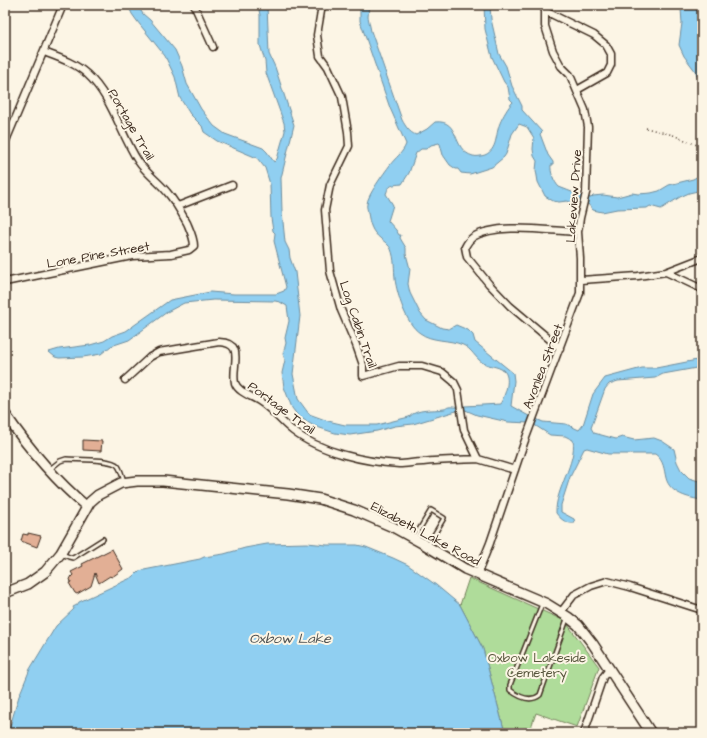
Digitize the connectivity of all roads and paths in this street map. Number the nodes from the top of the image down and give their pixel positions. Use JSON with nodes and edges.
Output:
{"nodes":[{"id":1,"x":63,"y":5,"type":"edge"},
{"id":2,"x":194,"y":5,"type":"edge"},
{"id":3,"x":322,"y":5,"type":"edge"},
{"id":4,"x":544,"y":8,"type":"edge"},
{"id":5,"x":213,"y":47,"type":"dead end"},
{"id":6,"x":44,"y":52,"type":"junction"},
{"id":7,"x":577,"y":90,"type":"junction"},
{"id":8,"x":646,"y":128,"type":"dead end"},
{"id":9,"x":5,"y":143,"type":"edge"},
{"id":10,"x":702,"y":147,"type":"edge"},
{"id":11,"x":232,"y":185,"type":"dead end"},
{"id":12,"x":178,"y":206,"type":"junction"},
{"id":13,"x":578,"y":232,"type":"junction"},
{"id":14,"x":194,"y":246,"type":"joint"},
{"id":15,"x":702,"y":258,"type":"edge"},
{"id":16,"x":666,"y":272,"type":"junction"},
{"id":17,"x":581,"y":280,"type":"junction"},
{"id":18,"x":5,"y":282,"type":"edge"},
{"id":19,"x":702,"y":289,"type":"edge"},
{"id":20,"x":560,"y":348,"type":"junction"},
{"id":21,"x":125,"y":380,"type":"dead end"},
{"id":22,"x":6,"y":417,"type":"edge"},
{"id":23,"x":478,"y":459,"type":"junction"},
{"id":24,"x":48,"y":470,"type":"junction"},
{"id":25,"x":515,"y":470,"type":"junction"},
{"id":26,"x":125,"y":482,"type":"junction"},
{"id":27,"x":87,"y":507,"type":"junction"},
{"id":28,"x":414,"y":538,"type":"junction"},
{"id":29,"x":103,"y":539,"type":"dead end"},
{"id":30,"x":427,"y":546,"type":"junction"},
{"id":31,"x":61,"y":553,"type":"junction"},
{"id":32,"x":477,"y":575,"type":"junction"},
{"id":33,"x":5,"y":593,"type":"edge"},
{"id":34,"x":543,"y":602,"type":"junction"},
{"id":35,"x":702,"y":610,"type":"edge"},
{"id":36,"x":565,"y":614,"type":"junction"},
{"id":37,"x":610,"y":668,"type":"junction"},
{"id":38,"x":584,"y":733,"type":"edge"},
{"id":39,"x":651,"y":733,"type":"edge"}],
"edges":[{"from":1,"to":6,"type":"street"},
{"from":2,"to":5,"type":"street"},
{"from":3,"to":23,"type":"street","name":"Log Cabin Trail"},
{"from":4,"to":7,"type":"street","name":"Lakeview Drive"},
{"from":4,"to":7,"type":"street"},
{"from":6,"to":9,"type":"street"},
{"from":6,"to":12,"type":"street","name":"Portage Trail"},
{"from":7,"to":13,"type":"street","name":"Lakeview Drive"},
{"from":8,"to":10,"type":"path"},
{"from":11,"to":12,"type":"street"},
{"from":12,"to":14,"type":"street","name":"Portage Trail"},
{"from":13,"to":17,"type":"street","name":"Lakeview Drive"},
{"from":13,"to":20,"type":"street"},
{"from":14,"to":18,"type":"street","name":"Lone Pine Street"},
{"from":15,"to":16,"type":"street"},
{"from":16,"to":17,"type":"street"},
{"from":16,"to":19,"type":"street"},
{"from":17,"to":20,"type":"street","name":"Avonlea Street"},
{"from":20,"to":25,"type":"street","name":"Avonlea Street"},
{"from":21,"to":23,"type":"street","name":"Portage Trail"},
{"from":22,"to":24,"type":"street"},
{"from":23,"to":25,"type":"street"},
{"from":24,"to":26,"type":"lane"},
{"from":24,"to":27,"type":"street"},
{"from":25,"to":32,"type":"street","name":"Avonlea Street"},
{"from":26,"to":27,"type":"street","name":"Elizabeth Lake Road"},
{"from":26,"to":28,"type":"street","name":"Elizabeth Lake Road"},
{"from":27,"to":31,"type":"street","name":"Elizabeth Lake Road"},
{"from":28,"to":30,"type":"street","name":"Elizabeth Lake Road"},
{"from":28,"to":30,"type":"lane"},
{"from":29,"to":31,"type":"lane"},
{"from":30,"to":32,"type":"street","name":"Elizabeth Lake Road"},
{"from":31,"to":33,"type":"street","name":"Elizabeth Lake Road"},
{"from":32,"to":34,"type":"street","name":"Elizabeth Lake Road"},
{"from":34,"to":36,"type":"street","name":"Elizabeth Lake Road"},
{"from":34,"to":36,"type":"lane"},
{"from":35,"to":36,"type":"street"},
{"from":36,"to":37,"type":"street","name":"Elizabeth Lake Road"},
{"from":37,"to":38,"type":"street"},
{"from":37,"to":39,"type":"street","name":"Elizabeth Lake Road"}]}
